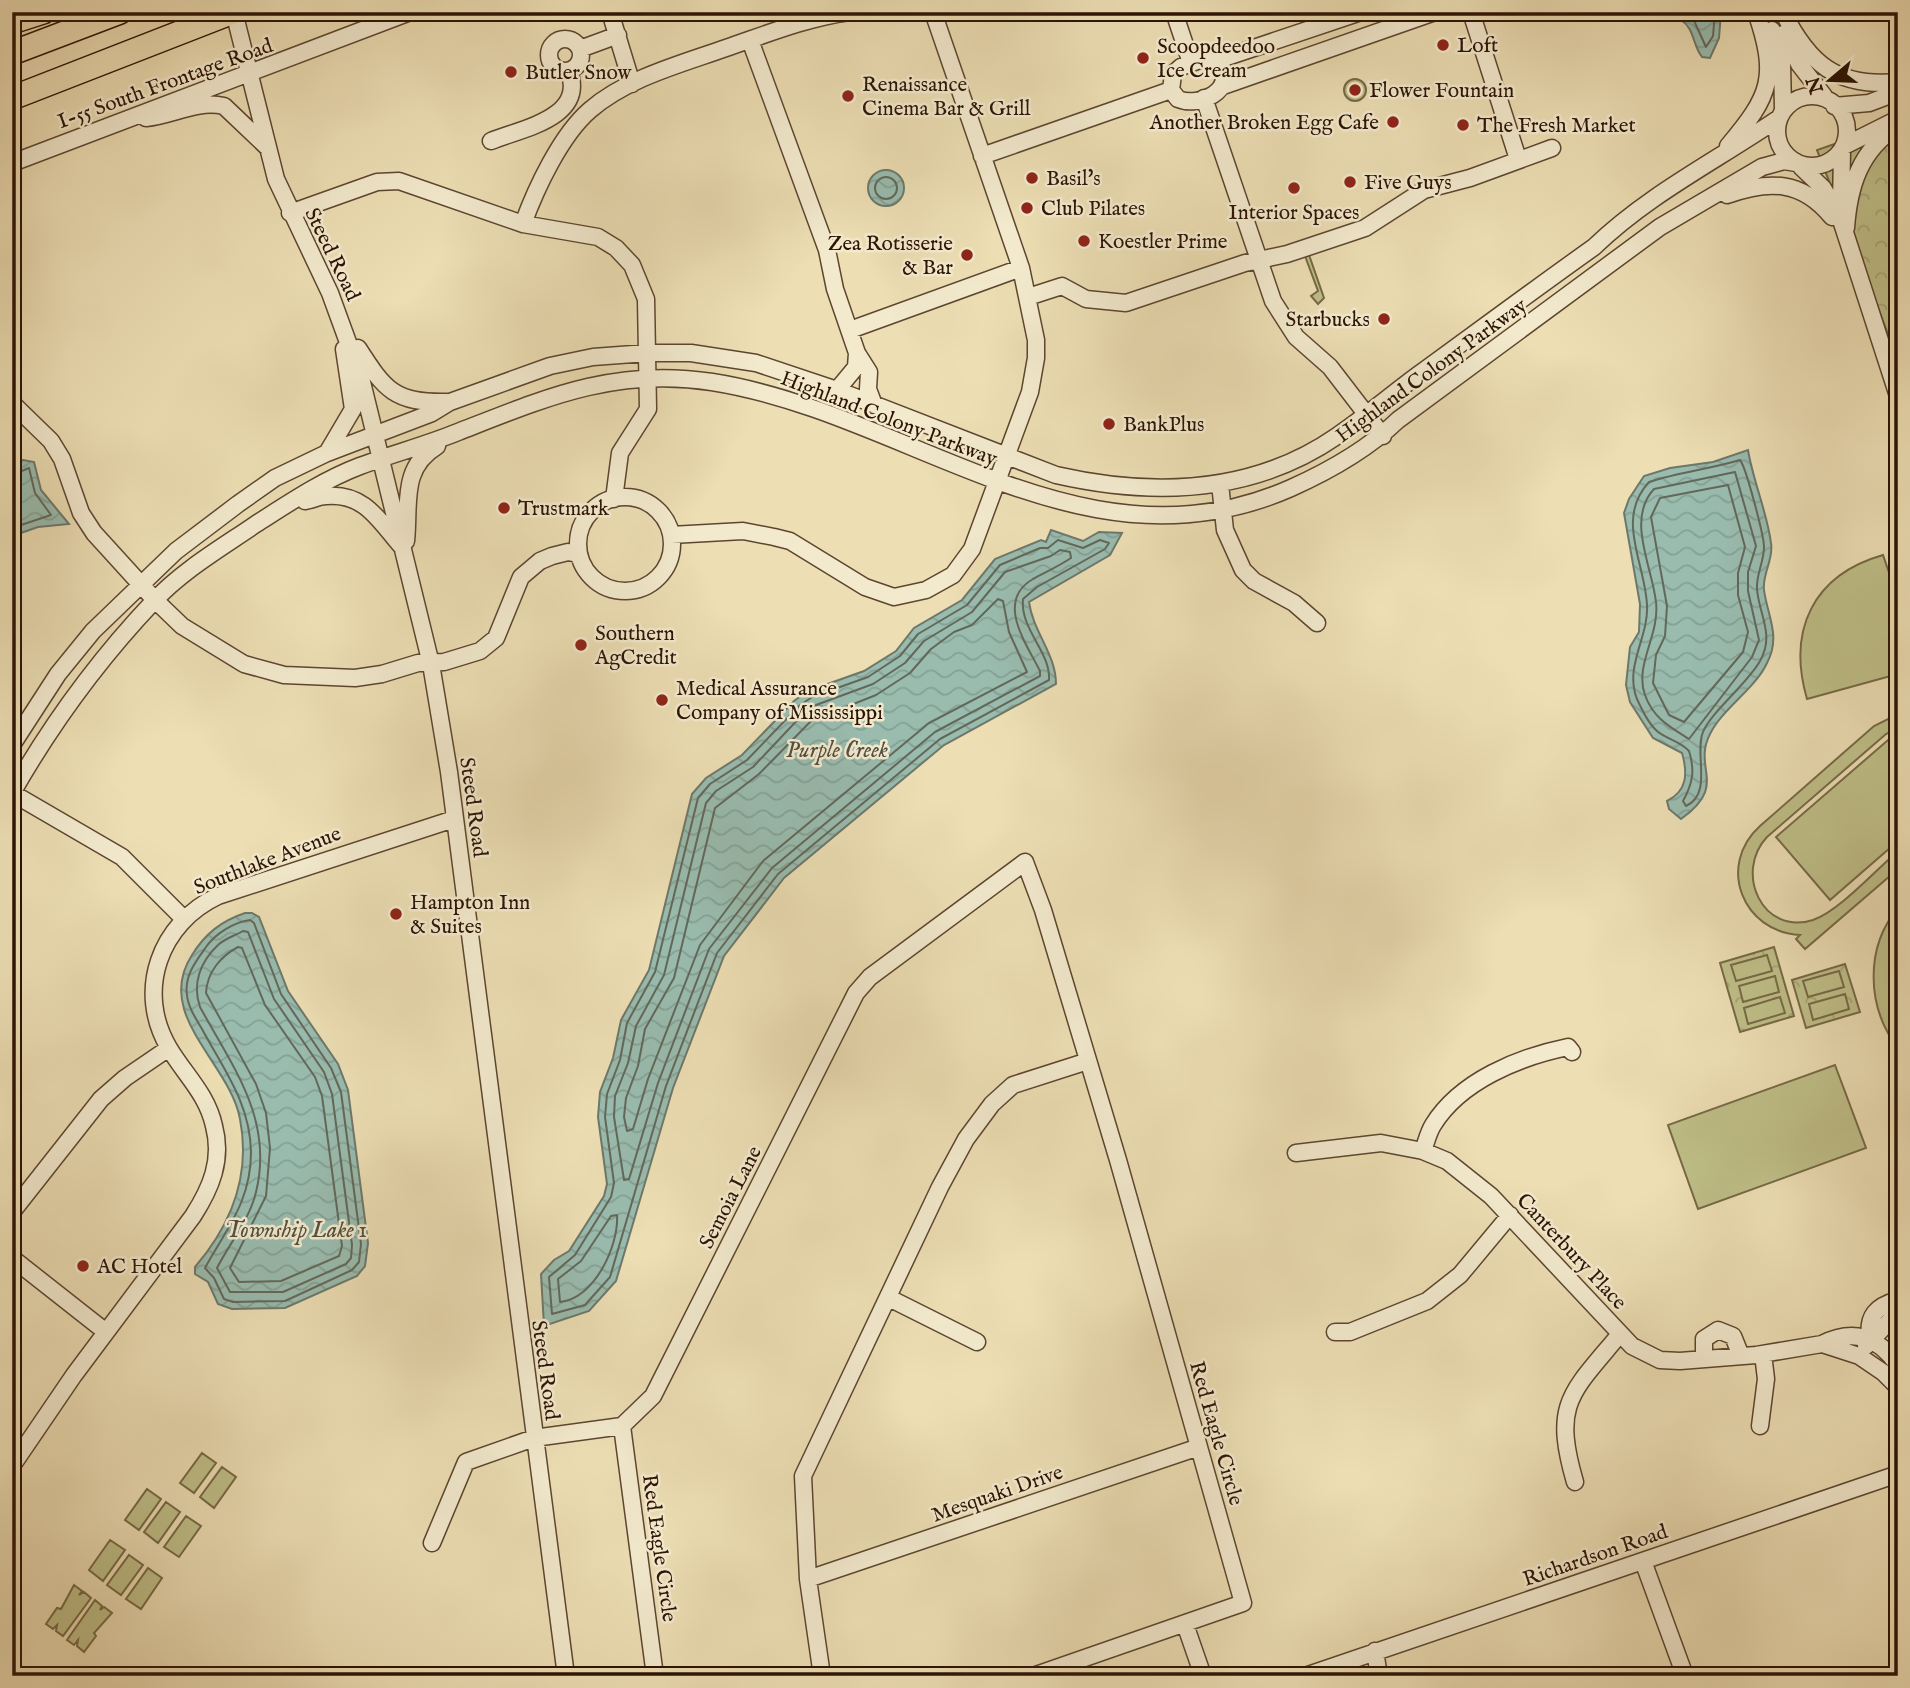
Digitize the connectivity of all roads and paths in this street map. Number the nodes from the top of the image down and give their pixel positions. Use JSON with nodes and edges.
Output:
{"nodes":[{"id":1,"x":43,"y":12,"type":"edge"},
{"id":2,"x":120,"y":12,"type":"edge"},
{"id":3,"x":233,"y":12,"type":"edge"},
{"id":4,"x":410,"y":12,"type":"edge"},
{"id":5,"x":610,"y":12,"type":"edge"},
{"id":6,"x":849,"y":12,"type":"edge"},
{"id":7,"x":933,"y":12,"type":"edge"},
{"id":8,"x":1174,"y":12,"type":"edge"},
{"id":9,"x":1362,"y":12,"type":"edge"},
{"id":10,"x":1435,"y":12,"type":"edge"},
{"id":11,"x":1471,"y":12,"type":"edge"},
{"id":12,"x":1756,"y":12,"type":"edge"},
{"id":13,"x":1766,"y":12,"type":"edge"},
{"id":14,"x":1781,"y":12,"type":"edge"},
{"id":15,"x":12,"y":22,"type":"edge"},
{"id":16,"x":618,"y":35,"type":"junction"},
{"id":17,"x":750,"y":40,"type":"junction"},
{"id":18,"x":580,"y":49,"type":"junction"},
{"id":19,"x":12,"y":54,"type":"edge"},
{"id":20,"x":1215,"y":61,"type":"junction"},
{"id":21,"x":1191,"y":63,"type":"junction"},
{"id":22,"x":569,"y":71,"type":"junction"},
{"id":23,"x":250,"y":75,"type":"junction"},
{"id":24,"x":1898,"y":82,"type":"edge"},
{"id":25,"x":632,"y":84,"type":"junction"},
{"id":26,"x":1223,"y":86,"type":"junction"},
{"id":27,"x":1171,"y":90,"type":"junction"},
{"id":28,"x":1898,"y":92,"type":"edge"},
{"id":29,"x":12,"y":97,"type":"edge"},
{"id":30,"x":1204,"y":98,"type":"junction"},
{"id":31,"x":1829,"y":101,"type":"junction"},
{"id":32,"x":1781,"y":114,"type":"junction"},
{"id":33,"x":1898,"y":119,"type":"edge"},
{"id":34,"x":120,"y":122,"type":"junction"},
{"id":35,"x":1898,"y":126,"type":"edge"},
{"id":36,"x":491,"y":141,"type":"dead end"},
{"id":37,"x":266,"y":147,"type":"junction"},
{"id":38,"x":1552,"y":148,"type":"dead end"},
{"id":39,"x":1843,"y":148,"type":"junction"},
{"id":40,"x":1721,"y":155,"type":"junction"},
{"id":41,"x":982,"y":156,"type":"junction"},
{"id":42,"x":1518,"y":159,"type":"junction"},
{"id":43,"x":12,"y":163,"type":"edge"},
{"id":44,"x":1799,"y":165,"type":"junction"},
{"id":45,"x":1695,"y":206,"type":"junction"},
{"id":46,"x":290,"y":213,"type":"junction"},
{"id":47,"x":1840,"y":217,"type":"junction"},
{"id":48,"x":523,"y":225,"type":"junction"},
{"id":49,"x":1845,"y":234,"type":"junction"},
{"id":50,"x":1259,"y":260,"type":"junction"},
{"id":51,"x":1021,"y":268,"type":"junction"},
{"id":52,"x":1028,"y":297,"type":"junction"},
{"id":53,"x":345,"y":329,"type":"junction"},
{"id":54,"x":850,"y":330,"type":"junction"},
{"id":55,"x":647,"y":353,"type":"junction"},
{"id":56,"x":857,"y":353,"type":"junction"},
{"id":57,"x":648,"y":379,"type":"junction"},
{"id":58,"x":837,"y":390,"type":"junction"},
{"id":59,"x":1898,"y":396,"type":"edge"},
{"id":60,"x":450,"y":402,"type":"junction"},
{"id":61,"x":12,"y":403,"type":"edge"},
{"id":62,"x":874,"y":405,"type":"junction"},
{"id":63,"x":1366,"y":415,"type":"junction"},
{"id":64,"x":459,"y":432,"type":"junction"},
{"id":65,"x":376,"y":433,"type":"junction"},
{"id":66,"x":1383,"y":436,"type":"junction"},
{"id":67,"x":327,"y":453,"type":"junction"},
{"id":68,"x":1005,"y":454,"type":"junction"},
{"id":69,"x":382,"y":460,"type":"junction"},
{"id":70,"x":998,"y":482,"type":"junction"},
{"id":71,"x":1220,"y":484,"type":"junction"},
{"id":72,"x":614,"y":499,"type":"junction"},
{"id":73,"x":292,"y":500,"type":"junction"},
{"id":74,"x":1224,"y":509,"type":"junction"},
{"id":75,"x":671,"y":535,"type":"junction"},
{"id":76,"x":405,"y":550,"type":"junction"},
{"id":77,"x":578,"y":554,"type":"junction"},
{"id":78,"x":139,"y":584,"type":"junction"},
{"id":79,"x":155,"y":600,"type":"junction"},
{"id":80,"x":1317,"y":623,"type":"dead end"},
{"id":81,"x":431,"y":664,"type":"junction"},
{"id":82,"x":12,"y":745,"type":"edge"},
{"id":83,"x":12,"y":793,"type":"edge"},
{"id":84,"x":454,"y":819,"type":"junction"},
{"id":85,"x":1043,"y":910,"type":"joint"},
{"id":86,"x":184,"y":919,"type":"junction"},
{"id":87,"x":169,"y":1048,"type":"junction"},
{"id":88,"x":1572,"y":1052,"type":"dead end"},
{"id":89,"x":1088,"y":1061,"type":"junction"},
{"id":90,"x":1423,"y":1151,"type":"junction"},
{"id":91,"x":1296,"y":1153,"type":"dead end"},
{"id":92,"x":12,"y":1212,"type":"edge"},
{"id":93,"x":1510,"y":1215,"type":"junction"},
{"id":94,"x":12,"y":1258,"type":"edge"},
{"id":95,"x":889,"y":1298,"type":"junction"},
{"id":96,"x":1898,"y":1300,"type":"edge"},
{"id":97,"x":1898,"y":1312,"type":"edge"},
{"id":98,"x":106,"y":1332,"type":"junction"},
{"id":99,"x":1335,"y":1332,"type":"dead end"},
{"id":100,"x":1620,"y":1334,"type":"junction"},
{"id":101,"x":1870,"y":1338,"type":"junction"},
{"id":102,"x":977,"y":1342,"type":"dead end"},
{"id":103,"x":1822,"y":1343,"type":"junction"},
{"id":104,"x":1763,"y":1353,"type":"junction"},
{"id":105,"x":1741,"y":1356,"type":"junction"},
{"id":106,"x":1859,"y":1356,"type":"junction"},
{"id":107,"x":1704,"y":1359,"type":"junction"},
{"id":108,"x":1898,"y":1365,"type":"edge"},
{"id":109,"x":1898,"y":1387,"type":"edge"},
{"id":110,"x":622,"y":1426,"type":"junction"},
{"id":111,"x":1760,"y":1426,"type":"dead end"},
{"id":112,"x":534,"y":1438,"type":"junction"},
{"id":113,"x":1199,"y":1447,"type":"junction"},
{"id":114,"x":12,"y":1466,"type":"edge"},
{"id":115,"x":1898,"y":1474,"type":"edge"},
{"id":116,"x":1575,"y":1482,"type":"dead end"},
{"id":117,"x":432,"y":1543,"type":"dead end"},
{"id":118,"x":1643,"y":1561,"type":"junction"},
{"id":119,"x":808,"y":1579,"type":"junction"},
{"id":120,"x":1185,"y":1624,"type":"junction"},
{"id":121,"x":1375,"y":1651,"type":"junction"},
{"id":122,"x":566,"y":1676,"type":"edge"},
{"id":123,"x":655,"y":1676,"type":"edge"},
{"id":124,"x":822,"y":1676,"type":"edge"},
{"id":125,"x":1033,"y":1676,"type":"edge"},
{"id":126,"x":1203,"y":1676,"type":"edge"},
{"id":127,"x":1305,"y":1676,"type":"edge"},
{"id":128,"x":1379,"y":1676,"type":"edge"},
{"id":129,"x":1685,"y":1676,"type":"edge"}],
"edges":[{"from":1,"to":15,"type":"highway"},
{"from":2,"to":19,"type":"highway"},
{"from":3,"to":23,"type":"street","name":"Steed Road"},
{"from":3,"to":29,"type":"highway"},
{"from":4,"to":23,"type":"street","name":"I-55 South Frontage Road"},
{"from":5,"to":16,"type":"street"},
{"from":6,"to":17,"type":"street"},
{"from":7,"to":41,"type":"street"},
{"from":8,"to":21,"type":"street"},
{"from":9,"to":20,"type":"street"},
{"from":10,"to":26,"type":"street"},
{"from":11,"to":42,"type":"street"},
{"from":12,"to":40,"type":"street"},
{"from":13,"to":32,"type":"street"},
{"from":14,"to":24,"type":"street"},
{"from":14,"to":31,"type":"street"},
{"from":16,"to":18,"type":"street"},
{"from":16,"to":25,"type":"street"},
{"from":17,"to":25,"type":"street"},
{"from":17,"to":54,"type":"street"},
{"from":18,"to":22,"type":"street"},
{"from":18,"to":22,"type":"street"},
{"from":20,"to":21,"type":"street"},
{"from":20,"to":26,"type":"street"},
{"from":21,"to":27,"type":"street"},
{"from":22,"to":36,"type":"street"},
{"from":23,"to":34,"type":"street","name":"I-55 South Frontage Road"},
{"from":23,"to":37,"type":"street","name":"Steed Road"},
{"from":25,"to":48,"type":"street"},
{"from":26,"to":30,"type":"street"},
{"from":27,"to":30,"type":"street"},
{"from":27,"to":41,"type":"street"},
{"from":28,"to":31,"type":"street"},
{"from":30,"to":50,"type":"street"},
{"from":31,"to":32,"type":"street"},
{"from":31,"to":39,"type":"street"},
{"from":32,"to":40,"type":"street","name":"Highland Colony Parkway"},
{"from":32,"to":44,"type":"street"},
{"from":33,"to":39,"type":"street"},
{"from":34,"to":37,"type":"street"},
{"from":34,"to":43,"type":"street","name":"I-55 South Frontage Road"},
{"from":35,"to":49,"type":"street"},
{"from":37,"to":46,"type":"street","name":"Steed Road"},
{"from":38,"to":42,"type":"street"},
{"from":39,"to":44,"type":"street"},
{"from":39,"to":47,"type":"street"},
{"from":40,"to":63,"type":"street","name":"Highland Colony Parkway"},
{"from":41,"to":51,"type":"street"},
{"from":42,"to":50,"type":"street"},
{"from":44,"to":45,"type":"street","name":"Highland Colony Parkway"},
{"from":44,"to":47,"type":"street"},
{"from":45,"to":49,"type":"street"},
{"from":45,"to":66,"type":"street","name":"Highland Colony Parkway"},
{"from":46,"to":48,"type":"street"},
{"from":46,"to":53,"type":"street","name":"Steed Road"},
{"from":47,"to":49,"type":"street"},
{"from":48,"to":55,"type":"street"},
{"from":49,"to":59,"type":"street"},
{"from":50,"to":52,"type":"street"},
{"from":50,"to":63,"type":"street"},
{"from":51,"to":52,"type":"street"},
{"from":51,"to":54,"type":"street"},
{"from":52,"to":68,"type":"street"},
{"from":53,"to":60,"type":"street"},
{"from":53,"to":65,"type":"street","name":"Steed Road"},
{"from":53,"to":67,"type":"street"},
{"from":54,"to":56,"type":"street"},
{"from":55,"to":57,"type":"street"},
{"from":55,"to":58,"type":"street","name":"Highland Colony Parkway"},
{"from":55,"to":60,"type":"street","name":"Highland Colony Parkway"},
{"from":56,"to":58,"type":"street"},
{"from":56,"to":62,"type":"street"},
{"from":57,"to":64,"type":"street","name":"Highland Colony Parkway"},
{"from":57,"to":70,"type":"street","name":"Highland Colony Parkway"},
{"from":57,"to":72,"type":"street"},
{"from":58,"to":62,"type":"street","name":"Highland Colony Parkway"},
{"from":60,"to":65,"type":"street","name":"Highland Colony Parkway"},
{"from":61,"to":78,"type":"street"},
{"from":62,"to":68,"type":"street","name":"Highland Colony Parkway"},
{"from":63,"to":66,"type":"street"},
{"from":63,"to":71,"type":"street","name":"Highland Colony Parkway"},
{"from":64,"to":69,"type":"street","name":"Highland Colony Parkway"},
{"from":64,"to":76,"type":"street"},
{"from":65,"to":67,"type":"street","name":"Highland Colony Parkway"},
{"from":65,"to":69,"type":"street","name":"Steed Road"},
{"from":66,"to":74,"type":"street","name":"Highland Colony Parkway"},
{"from":67,"to":78,"type":"street","name":"Highland Colony Parkway"},
{"from":68,"to":70,"type":"street"},
{"from":68,"to":71,"type":"street","name":"Highland Colony Parkway"},
{"from":69,"to":73,"type":"street","name":"Highland Colony Parkway"},
{"from":69,"to":76,"type":"street","name":"Steed Road"},
{"from":70,"to":74,"type":"street","name":"Highland Colony Parkway"},
{"from":70,"to":75,"type":"street"},
{"from":71,"to":74,"type":"street"},
{"from":72,"to":75,"type":"street"},
{"from":72,"to":77,"type":"street"},
{"from":73,"to":76,"type":"street"},
{"from":73,"to":79,"type":"street","name":"Highland Colony Parkway"},
{"from":74,"to":80,"type":"street"},
{"from":75,"to":77,"type":"street"},
{"from":76,"to":81,"type":"street","name":"Steed Road"},
{"from":77,"to":81,"type":"street"},
{"from":78,"to":79,"type":"street"},
{"from":78,"to":82,"type":"street","name":"Highland Colony Parkway"},
{"from":79,"to":81,"type":"street"},
{"from":79,"to":83,"type":"street","name":"Highland Colony Parkway"},
{"from":81,"to":84,"type":"street","name":"Steed Road"},
{"from":83,"to":86,"type":"street"},
{"from":84,"to":86,"type":"street","name":"Southlake Avenue"},
{"from":84,"to":112,"type":"street","name":"Steed Road"},
{"from":85,"to":89,"type":"street","name":"Red Eagle Circle"},
{"from":85,"to":110,"type":"street","name":"Semoia Lane"},
{"from":86,"to":87,"type":"street","name":"Southlake Avenue"},
{"from":87,"to":92,"type":"street"},
{"from":87,"to":98,"type":"street","name":"Southlake Avenue"},
{"from":88,"to":90,"type":"street"},
{"from":89,"to":95,"type":"street"},
{"from":89,"to":113,"type":"street","name":"Red Eagle Circle"},
{"from":90,"to":91,"type":"street","name":"Canterbury Place"},
{"from":90,"to":93,"type":"street","name":"Canterbury Place"},
{"from":93,"to":99,"type":"street"},
{"from":93,"to":100,"type":"street","name":"Canterbury Place"},
{"from":94,"to":98,"type":"street"},
{"from":95,"to":102,"type":"street"},
{"from":95,"to":119,"type":"street"},
{"from":96,"to":101,"type":"street"},
{"from":97,"to":101,"type":"street"},
{"from":98,"to":114,"type":"street","name":"Southlake Avenue"},
{"from":100,"to":107,"type":"street","name":"Canterbury Place"},
{"from":100,"to":116,"type":"street"},
{"from":101,"to":103,"type":"street","name":"Canterbury Place"},
{"from":101,"to":106,"type":"street"},
{"from":101,"to":108,"type":"street"},
{"from":103,"to":104,"type":"street","name":"Canterbury Place"},
{"from":103,"to":106,"type":"street","name":"Canterbury Place"},
{"from":104,"to":105,"type":"street","name":"Canterbury Place"},
{"from":104,"to":111,"type":"street"},
{"from":105,"to":107,"type":"street","name":"Canterbury Place"},
{"from":105,"to":107,"type":"street"},
{"from":106,"to":109,"type":"street","name":"Canterbury Place"},
{"from":110,"to":112,"type":"street"},
{"from":110,"to":123,"type":"street","name":"Red Eagle Circle"},
{"from":112,"to":117,"type":"street"},
{"from":112,"to":122,"type":"street","name":"Steed Road"},
{"from":113,"to":119,"type":"street","name":"Mesquaki Drive"},
{"from":113,"to":120,"type":"street","name":"Red Eagle Circle"},
{"from":115,"to":118,"type":"street","name":"Richardson Road"},
{"from":118,"to":121,"type":"street","name":"Richardson Road"},
{"from":118,"to":129,"type":"street"},
{"from":119,"to":124,"type":"street"},
{"from":120,"to":125,"type":"street","name":"Red Eagle Circle"},
{"from":120,"to":126,"type":"street"},
{"from":121,"to":127,"type":"street","name":"Richardson Road"},
{"from":121,"to":128,"type":"street"}]}
